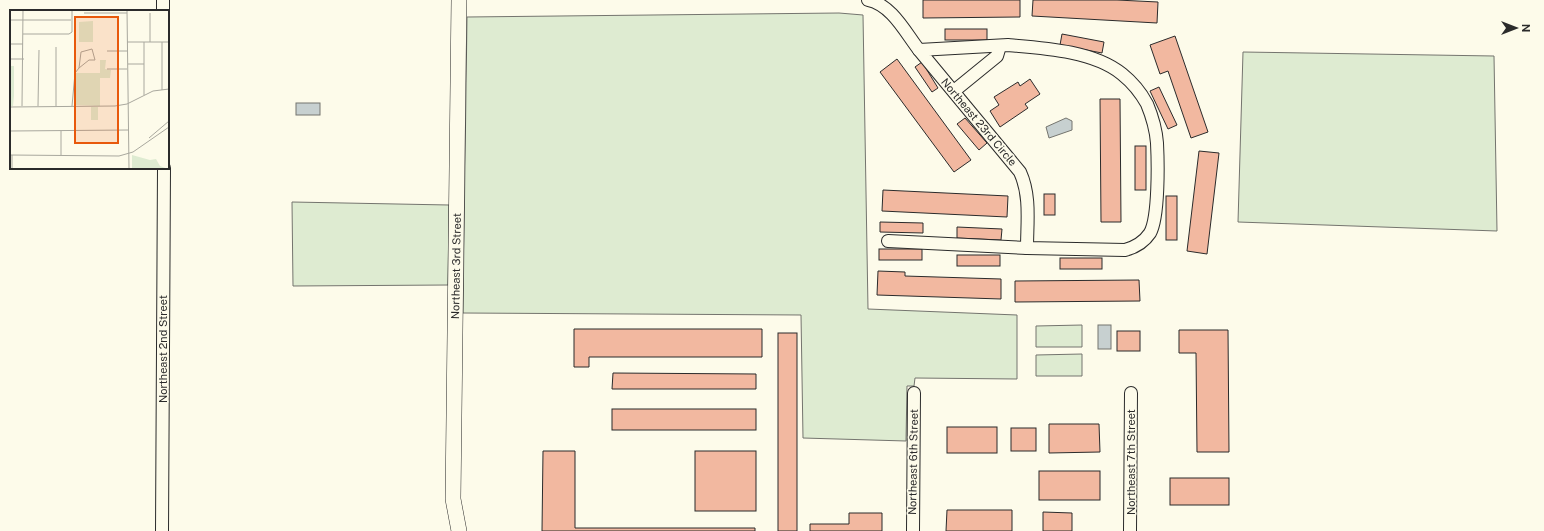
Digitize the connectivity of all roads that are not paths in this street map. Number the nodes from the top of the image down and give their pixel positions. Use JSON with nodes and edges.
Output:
{"nodes":[{"id":1,"x":459,"y":0,"type":"edge"},
{"id":2,"x":868,"y":0,"type":"edge"},
{"id":3,"x":1000,"y":46,"type":"junction"},
{"id":4,"x":919,"y":50,"type":"junction"},
{"id":5,"x":954,"y":91,"type":"junction"},
{"id":6,"x":164,"y":169,"type":"edge"},
{"id":7,"x":888,"y":240,"type":"dead end"},
{"id":8,"x":1027,"y":248,"type":"junction"},
{"id":9,"x":914,"y":393,"type":"dead end"},
{"id":10,"x":1131,"y":393,"type":"dead end"},
{"id":11,"x":162,"y":531,"type":"edge"},
{"id":12,"x":459,"y":531,"type":"edge"},
{"id":13,"x":913,"y":531,"type":"edge"},
{"id":14,"x":1130,"y":531,"type":"edge"}],
"edges":[{"from":1,"to":12,"type":"street","name":"Northeast 3rd Street"},
{"from":2,"to":4,"type":"street","name":"Northeast 23rd Circle"},
{"from":3,"to":4,"type":"street"},
{"from":3,"to":5,"type":"street"},
{"from":3,"to":8,"type":"street"},
{"from":4,"to":5,"type":"street","name":"Northeast 23rd Circle"},
{"from":5,"to":8,"type":"street","name":"Northeast 23rd Circle"},
{"from":6,"to":11,"type":"street","name":"Northeast 2nd Street"},
{"from":7,"to":8,"type":"street"},
{"from":9,"to":13,"type":"street","name":"Northeast 6th Street"},
{"from":10,"to":14,"type":"street","name":"Northeast 7th Street"}]}
